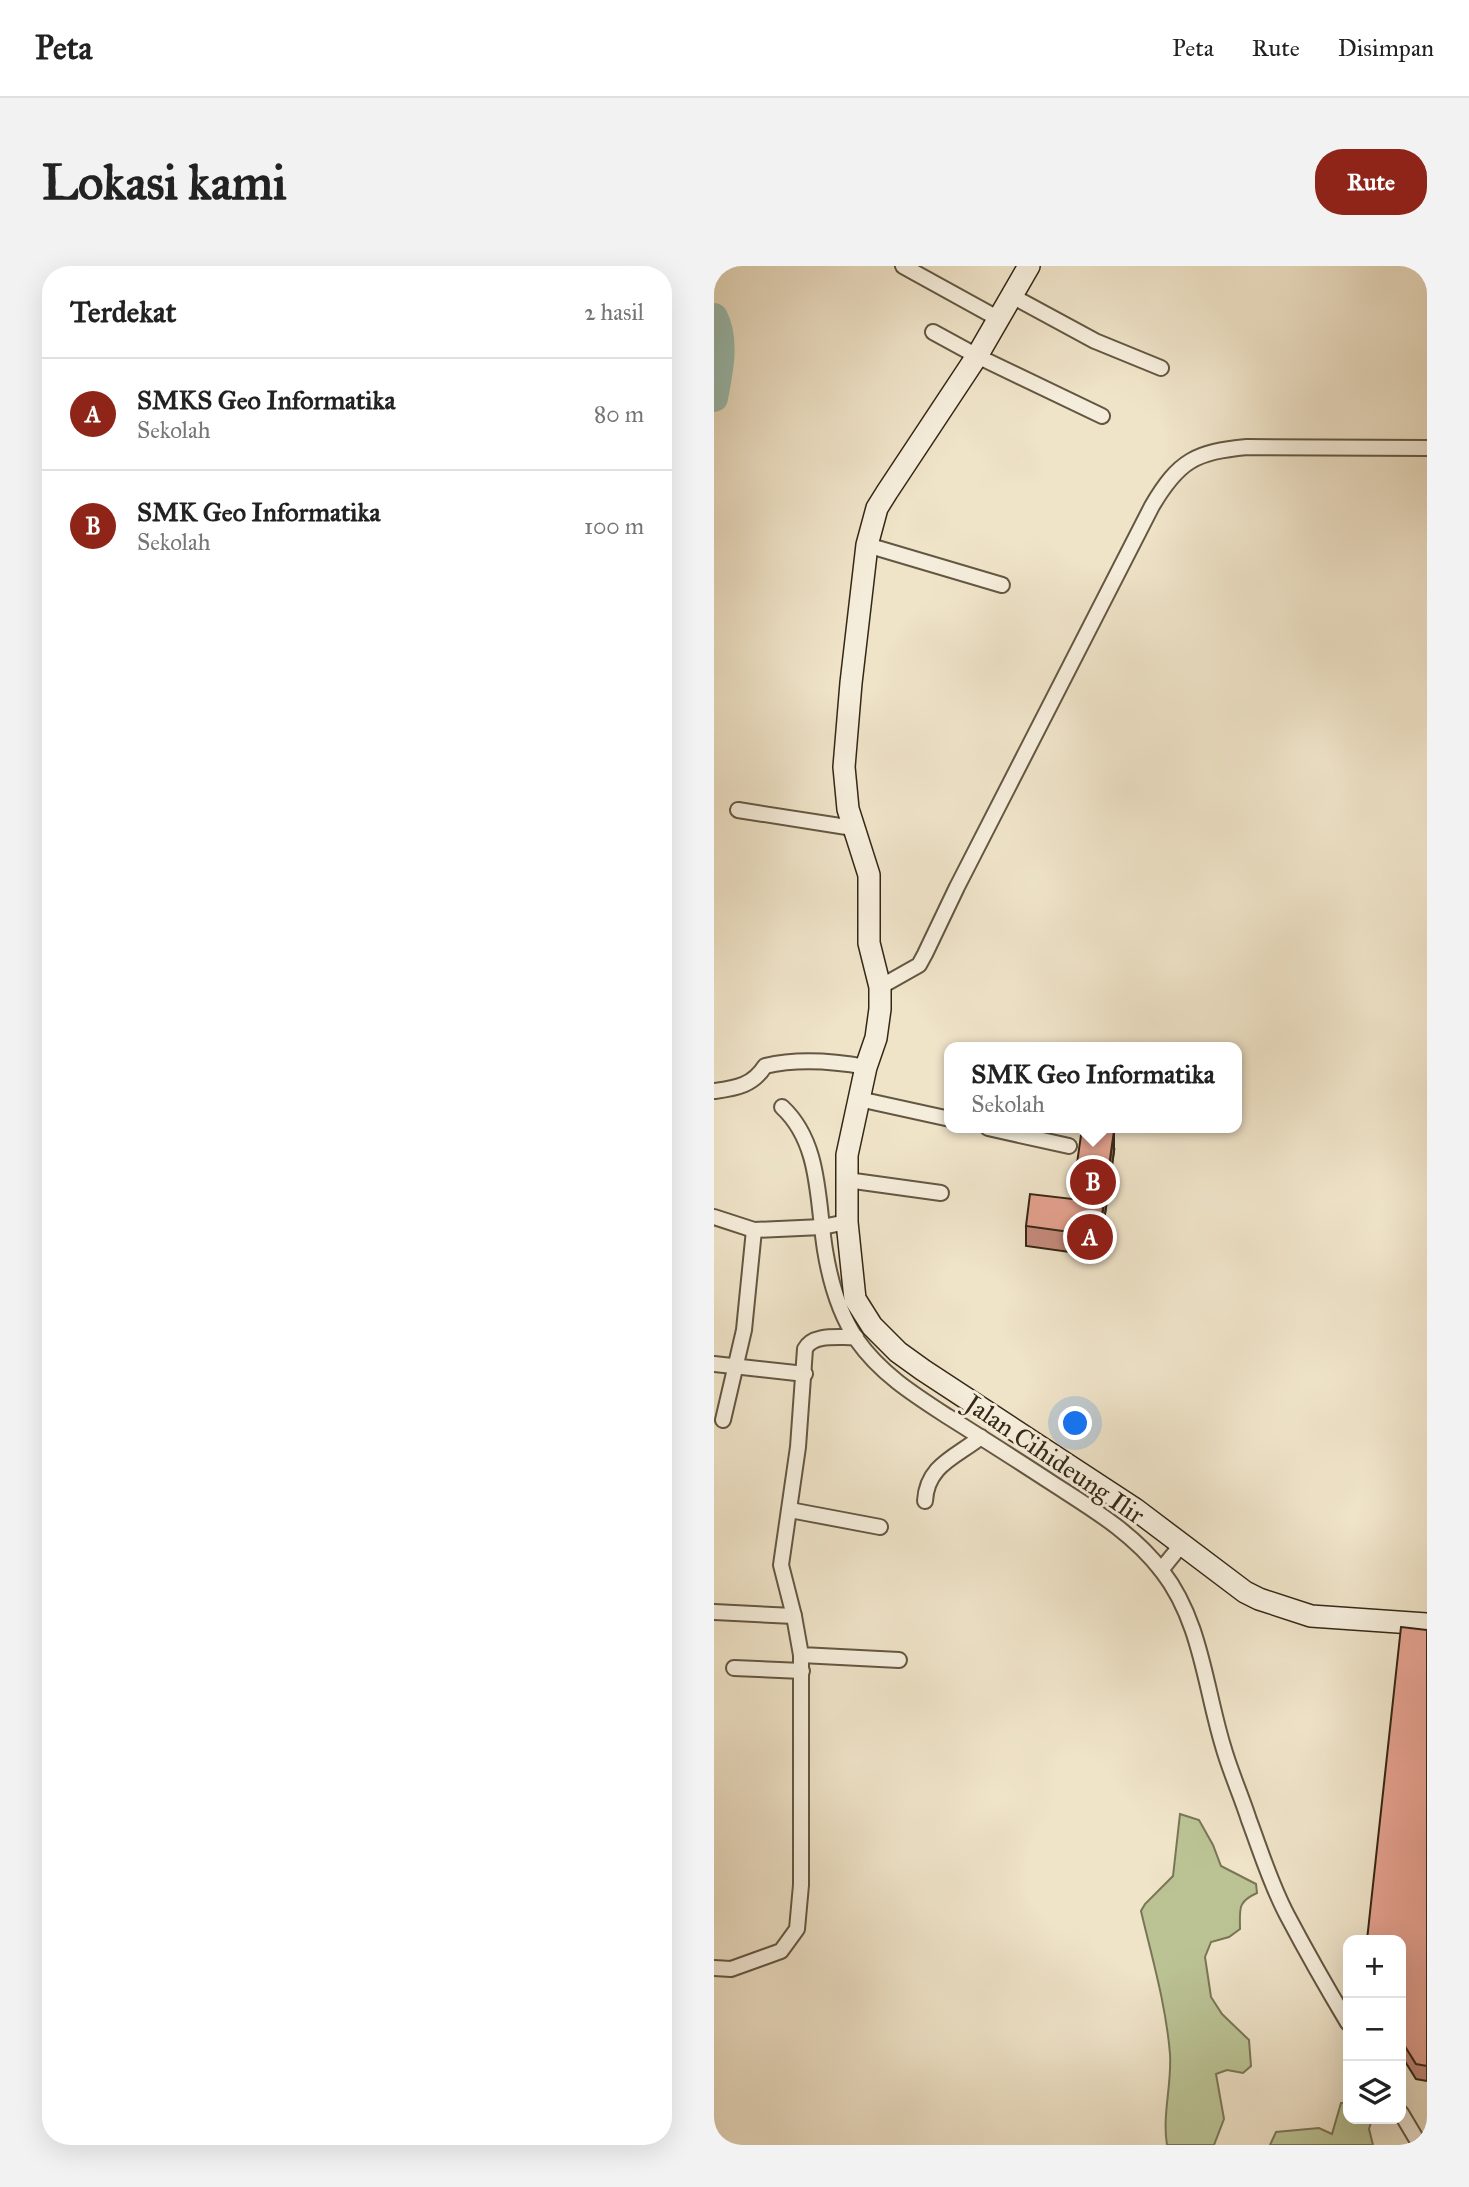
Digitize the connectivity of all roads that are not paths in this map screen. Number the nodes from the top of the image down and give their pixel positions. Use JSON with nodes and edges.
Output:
{"nodes":[{"id":1,"x":903,"y":266,"type":"edge"},
{"id":2,"x":1029,"y":266,"type":"edge"},
{"id":3,"x":1013,"y":296,"type":"junction"},
{"id":4,"x":999,"y":319,"type":"junction"},
{"id":5,"x":933,"y":332,"type":"dead end"},
{"id":6,"x":977,"y":356,"type":"junction"},
{"id":7,"x":1161,"y":368,"type":"dead end"},
{"id":8,"x":1102,"y":416,"type":"dead end"},
{"id":9,"x":1427,"y":449,"type":"edge"},
{"id":10,"x":867,"y":545,"type":"junction"},
{"id":11,"x":1002,"y":585,"type":"dead end"},
{"id":12,"x":738,"y":810,"type":"dead end"},
{"id":13,"x":853,"y":828,"type":"junction"},
{"id":14,"x":887,"y":984,"type":"junction"},
{"id":15,"x":866,"y":1067,"type":"junction"},
{"id":16,"x":715,"y":1091,"type":"edge"},
{"id":17,"x":859,"y":1099,"type":"junction"},
{"id":18,"x":782,"y":1107,"type":"dead end"},
{"id":19,"x":944,"y":1118,"type":"edge"},
{"id":20,"x":1010,"y":1133,"type":"edge"},
{"id":21,"x":1069,"y":1146,"type":"dead end"},
{"id":22,"x":847,"y":1180,"type":"junction"},
{"id":23,"x":941,"y":1193,"type":"dead end"},
{"id":24,"x":714,"y":1217,"type":"edge"},
{"id":25,"x":834,"y":1225,"type":"junction"},
{"id":26,"x":754,"y":1230,"type":"junction"},
{"id":27,"x":856,"y":1338,"type":"junction"},
{"id":28,"x":714,"y":1364,"type":"edge"},
{"id":29,"x":736,"y":1365,"type":"junction"},
{"id":30,"x":805,"y":1374,"type":"junction"},
{"id":31,"x":723,"y":1420,"type":"dead end"},
{"id":32,"x":981,"y":1437,"type":"junction"},
{"id":33,"x":926,"y":1501,"type":"dead end"},
{"id":34,"x":790,"y":1510,"type":"junction"},
{"id":35,"x":880,"y":1527,"type":"dead end"},
{"id":36,"x":1182,"y":1544,"type":"junction"},
{"id":37,"x":1161,"y":1570,"type":"junction"},
{"id":38,"x":714,"y":1612,"type":"edge"},
{"id":39,"x":794,"y":1616,"type":"junction"},
{"id":40,"x":1427,"y":1624,"type":"edge"},
{"id":41,"x":801,"y":1655,"type":"junction"},
{"id":42,"x":899,"y":1660,"type":"dead end"},
{"id":43,"x":734,"y":1668,"type":"dead end"},
{"id":44,"x":802,"y":1671,"type":"junction"},
{"id":45,"x":714,"y":1968,"type":"edge"},
{"id":46,"x":1343,"y":2014,"type":"edge"},
{"id":47,"x":1406,"y":2121,"type":"edge"},
{"id":48,"x":1420,"y":2145,"type":"edge"}],
"edges":[{"from":1,"to":4,"type":"street"},
{"from":2,"to":3,"type":"main road"},
{"from":3,"to":4,"type":"main road"},
{"from":3,"to":7,"type":"street"},
{"from":4,"to":6,"type":"main road"},
{"from":5,"to":6,"type":"street"},
{"from":6,"to":8,"type":"street"},
{"from":6,"to":10,"type":"main road"},
{"from":9,"to":14,"type":"street"},
{"from":10,"to":11,"type":"street"},
{"from":10,"to":13,"type":"main road"},
{"from":12,"to":13,"type":"street"},
{"from":13,"to":14,"type":"main road"},
{"from":14,"to":15,"type":"main road"},
{"from":15,"to":16,"type":"street"},
{"from":15,"to":17,"type":"main road"},
{"from":17,"to":19,"type":"street"},
{"from":17,"to":22,"type":"main road"},
{"from":18,"to":25,"type":"street","name":"Jalan Cihideung Ilir"},
{"from":20,"to":21,"type":"street"},
{"from":22,"to":23,"type":"street"},
{"from":22,"to":25,"type":"main road"},
{"from":24,"to":26,"type":"street"},
{"from":25,"to":26,"type":"street"},
{"from":25,"to":27,"type":"street","name":"Jalan Cihideung Ilir"},
{"from":25,"to":36,"type":"main road"},
{"from":26,"to":29,"type":"street"},
{"from":27,"to":30,"type":"street"},
{"from":27,"to":32,"type":"street","name":"Jalan Cihideung Ilir"},
{"from":28,"to":29,"type":"street"},
{"from":29,"to":30,"type":"street"},
{"from":29,"to":31,"type":"street"},
{"from":30,"to":34,"type":"street"},
{"from":32,"to":33,"type":"street"},
{"from":32,"to":37,"type":"street","name":"Jalan Cihideung Ilir"},
{"from":34,"to":35,"type":"street"},
{"from":34,"to":39,"type":"street"},
{"from":36,"to":37,"type":"street"},
{"from":36,"to":40,"type":"main road"},
{"from":37,"to":46,"type":"street","name":"Jalan Cihideung Ilir"},
{"from":38,"to":39,"type":"street"},
{"from":39,"to":41,"type":"street"},
{"from":41,"to":42,"type":"street"},
{"from":41,"to":44,"type":"street"},
{"from":43,"to":44,"type":"street"},
{"from":44,"to":45,"type":"street"},
{"from":47,"to":48,"type":"street"}]}
